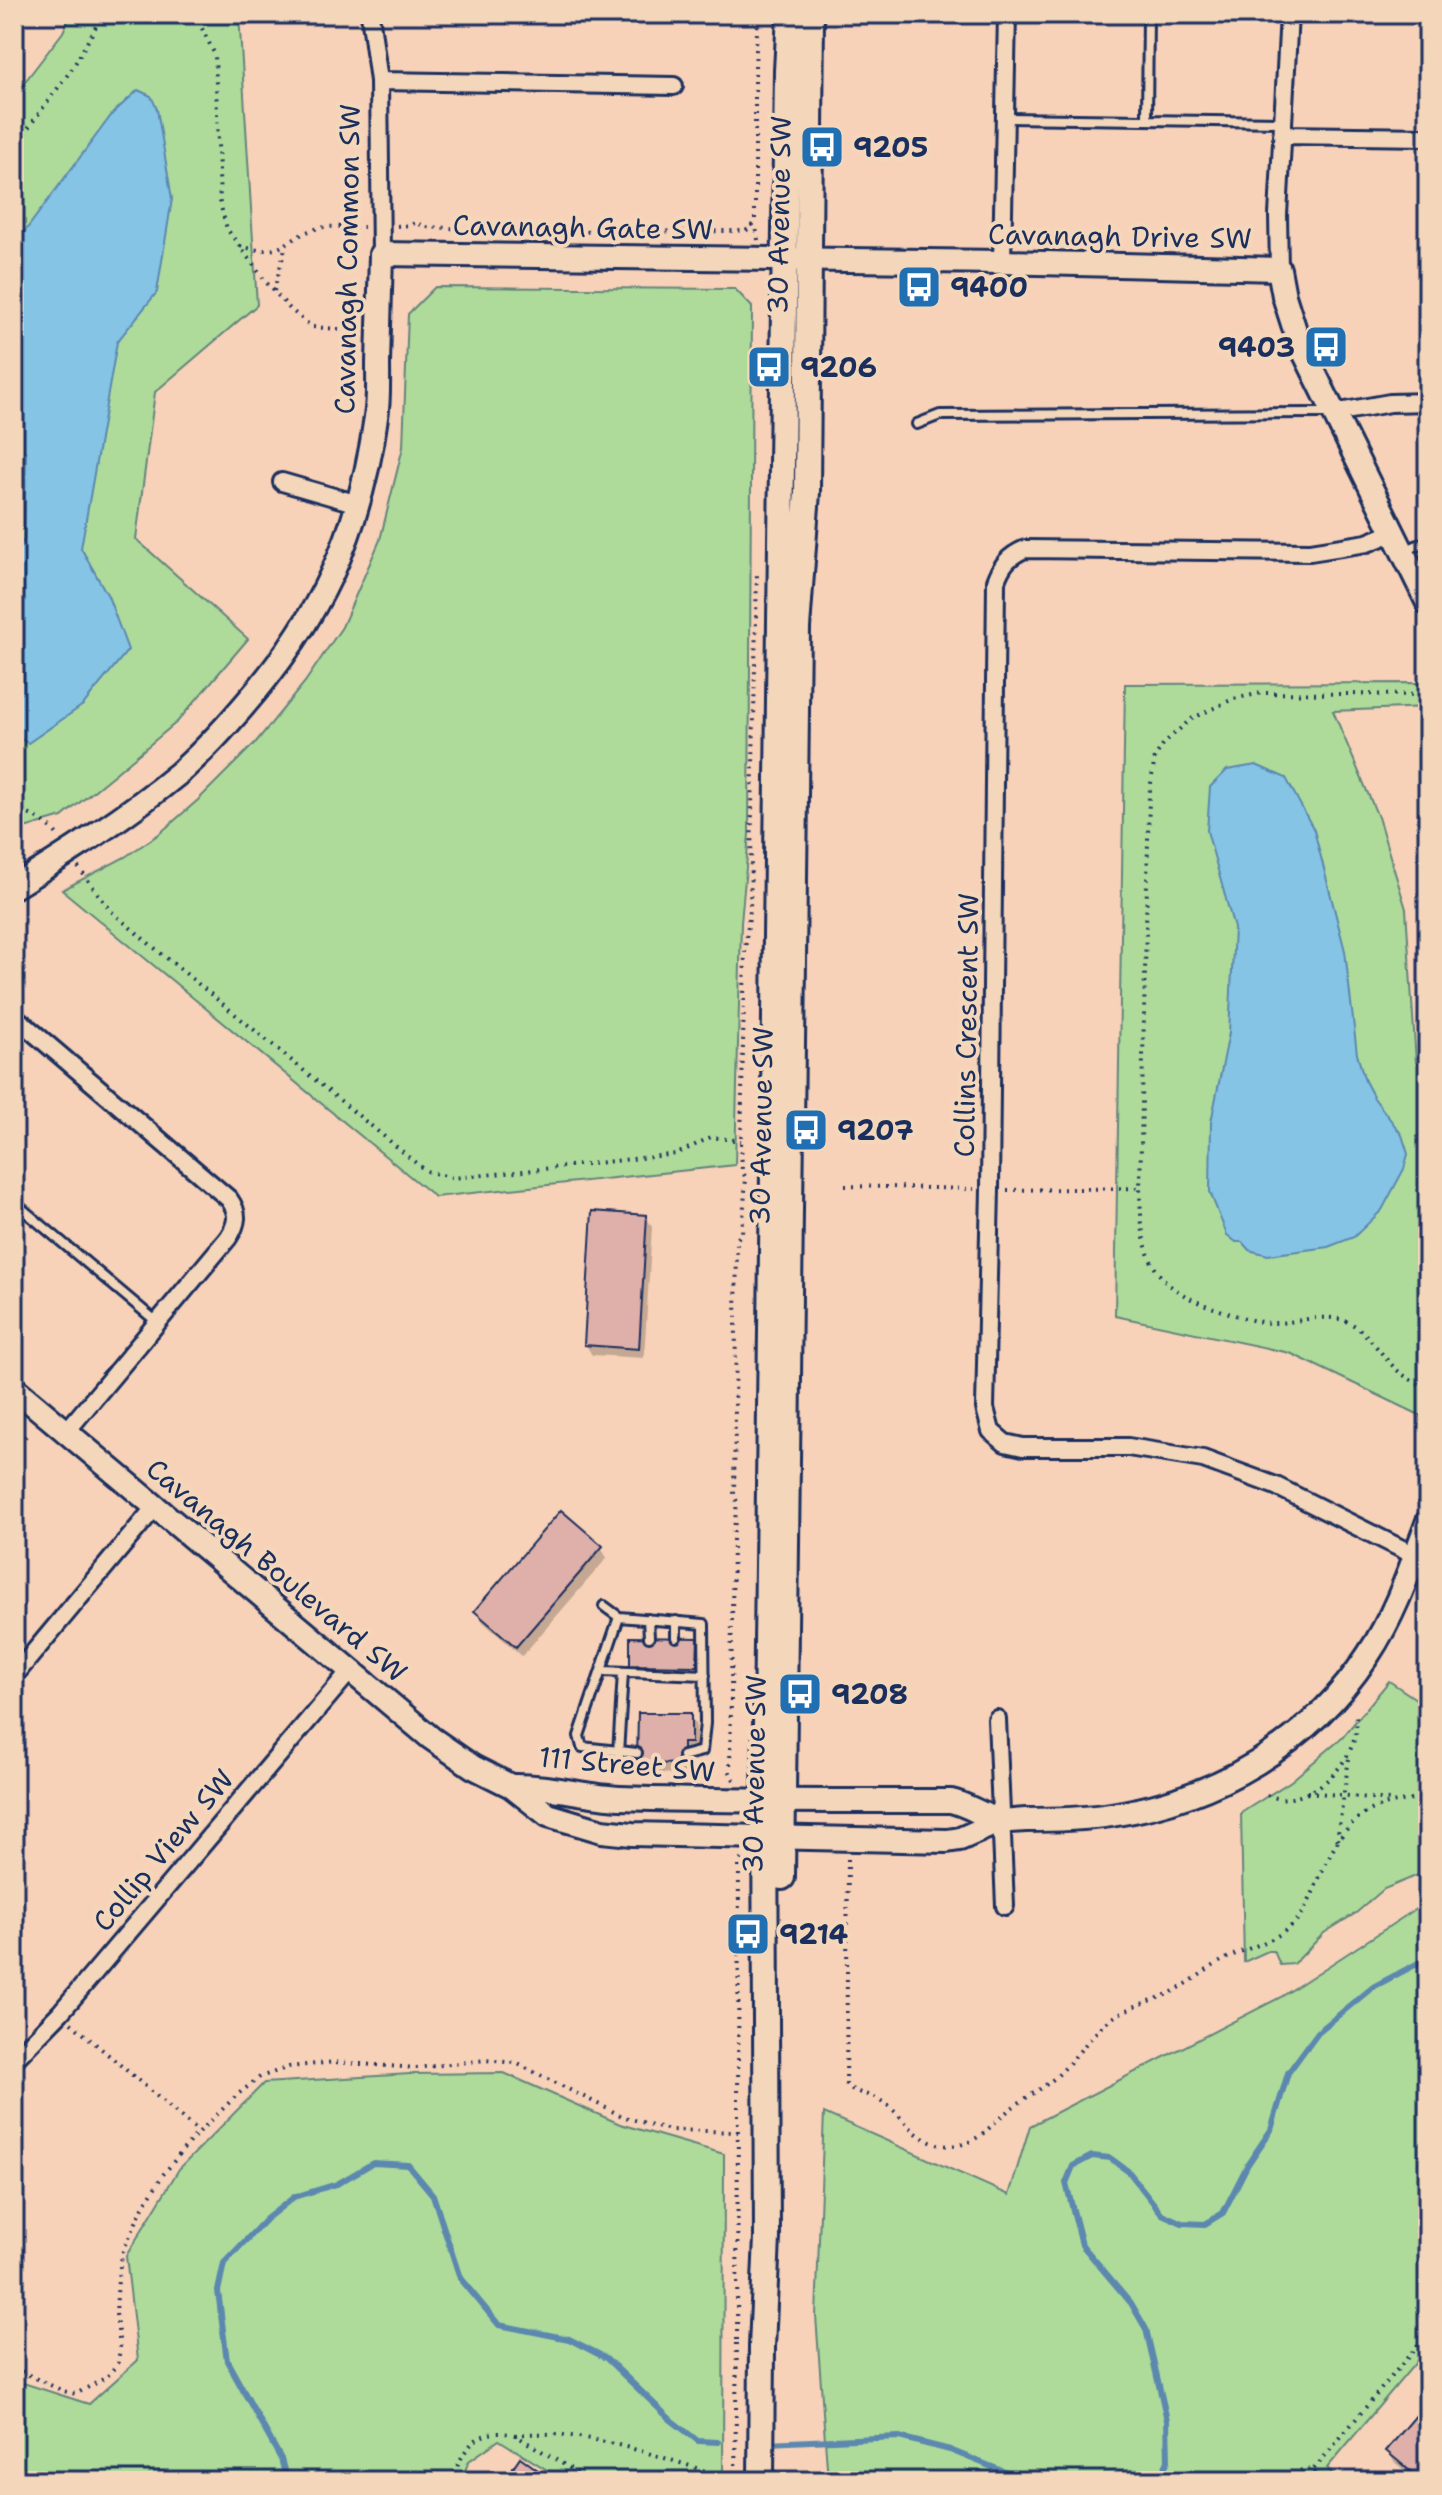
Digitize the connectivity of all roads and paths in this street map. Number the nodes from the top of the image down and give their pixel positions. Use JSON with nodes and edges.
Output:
{"nodes":[{"id":1,"x":103,"y":14,"type":"edge"},
{"id":2,"x":195,"y":14,"type":"edge"},
{"id":3,"x":370,"y":14,"type":"edge"},
{"id":4,"x":758,"y":14,"type":"edge"},
{"id":5,"x":790,"y":14,"type":"edge"},
{"id":6,"x":811,"y":14,"type":"edge"},
{"id":7,"x":1007,"y":14,"type":"edge"},
{"id":8,"x":1148,"y":14,"type":"edge"},
{"id":9,"x":1289,"y":14,"type":"edge"},
{"id":10,"x":379,"y":81,"type":"junction"},
{"id":11,"x":674,"y":86,"type":"dead end"},
{"id":12,"x":1004,"y":118,"type":"junction"},
{"id":13,"x":1147,"y":120,"type":"junction"},
{"id":14,"x":1282,"y":129,"type":"junction"},
{"id":15,"x":1428,"y":137,"type":"edge"},
{"id":16,"x":14,"y":147,"type":"edge"},
{"id":17,"x":412,"y":225,"type":"dead end"},
{"id":18,"x":359,"y":228,"type":"dead end"},
{"id":19,"x":286,"y":245,"type":"junction"},
{"id":20,"x":240,"y":246,"type":"junction"},
{"id":21,"x":381,"y":254,"type":"junction"},
{"id":22,"x":796,"y":260,"type":"junction"},
{"id":23,"x":1002,"y":262,"type":"junction"},
{"id":24,"x":1279,"y":269,"type":"junction"},
{"id":25,"x":274,"y":291,"type":"junction"},
{"id":26,"x":352,"y":330,"type":"dead end"},
{"id":27,"x":1428,"y":402,"type":"edge"},
{"id":28,"x":1334,"y":413,"type":"junction"},
{"id":29,"x":917,"y":424,"type":"dead end"},
{"id":30,"x":282,"y":482,"type":"dead end"},
{"id":31,"x":358,"y":504,"type":"junction"},
{"id":32,"x":1428,"y":541,"type":"edge"},
{"id":33,"x":1397,"y":543,"type":"junction"},
{"id":34,"x":757,"y":563,"type":"dead end"},
{"id":35,"x":1428,"y":603,"type":"edge"},
{"id":36,"x":1428,"y":695,"type":"edge"},
{"id":37,"x":14,"y":809,"type":"edge"},
{"id":38,"x":62,"y":841,"type":"dead end"},
{"id":39,"x":74,"y":862,"type":"dead end"},
{"id":40,"x":14,"y":887,"type":"edge"},
{"id":41,"x":14,"y":1016,"type":"edge"},
{"id":42,"x":741,"y":1141,"type":"junction"},
{"id":43,"x":845,"y":1186,"type":"dead end"},
{"id":44,"x":1140,"y":1188,"type":"junction"},
{"id":45,"x":974,"y":1189,"type":"dead end"},
{"id":46,"x":1005,"y":1190,"type":"dead end"},
{"id":47,"x":14,"y":1202,"type":"edge"},
{"id":48,"x":157,"y":1322,"type":"junction"},
{"id":49,"x":14,"y":1388,"type":"edge"},
{"id":50,"x":1428,"y":1388,"type":"edge"},
{"id":51,"x":66,"y":1432,"type":"junction"},
{"id":52,"x":26,"y":1436,"type":"dead end"},
{"id":53,"x":14,"y":1449,"type":"edge"},
{"id":54,"x":155,"y":1507,"type":"junction"},
{"id":55,"x":1428,"y":1521,"type":"edge"},
{"id":56,"x":1422,"y":1558,"type":"edge"},
{"id":57,"x":604,"y":1606,"type":"dead end"},
{"id":58,"x":619,"y":1617,"type":"junction"},
{"id":59,"x":648,"y":1619,"type":"junction"},
{"id":60,"x":676,"y":1621,"type":"junction"},
{"id":61,"x":649,"y":1637,"type":"dead end"},
{"id":62,"x":676,"y":1637,"type":"dead end"},
{"id":63,"x":350,"y":1671,"type":"junction"},
{"id":64,"x":603,"y":1671,"type":"junction"},
{"id":65,"x":623,"y":1673,"type":"junction"},
{"id":66,"x":705,"y":1675,"type":"junction"},
{"id":67,"x":14,"y":1676,"type":"edge"},
{"id":68,"x":1356,"y":1716,"type":"dead end"},
{"id":69,"x":997,"y":1719,"type":"dead end"},
{"id":70,"x":618,"y":1753,"type":"junction"},
{"id":71,"x":637,"y":1753,"type":"dead end"},
{"id":72,"x":683,"y":1756,"type":"dead end"},
{"id":73,"x":1349,"y":1757,"type":"junction"},
{"id":74,"x":734,"y":1777,"type":"dead end"},
{"id":75,"x":511,"y":1786,"type":"junction"},
{"id":76,"x":1305,"y":1792,"type":"junction"},
{"id":77,"x":1267,"y":1795,"type":"dead end"},
{"id":78,"x":1342,"y":1796,"type":"junction"},
{"id":79,"x":1428,"y":1799,"type":"edge"},
{"id":80,"x":1394,"y":1801,"type":"junction"},
{"id":81,"x":774,"y":1802,"type":"junction"},
{"id":82,"x":1001,"y":1821,"type":"junction"},
{"id":83,"x":774,"y":1836,"type":"junction"},
{"id":84,"x":1336,"y":1842,"type":"junction"},
{"id":85,"x":849,"y":1854,"type":"dead end"},
{"id":86,"x":745,"y":1856,"type":"dead end"},
{"id":87,"x":1005,"y":1906,"type":"dead end"},
{"id":88,"x":60,"y":2013,"type":"junction"},
{"id":89,"x":14,"y":2060,"type":"edge"},
{"id":90,"x":199,"y":2132,"type":"junction"},
{"id":91,"x":739,"y":2132,"type":"junction"},
{"id":92,"x":1428,"y":2333,"type":"edge"},
{"id":93,"x":14,"y":2368,"type":"edge"},
{"id":94,"x":515,"y":2435,"type":"junction"},
{"id":95,"x":1314,"y":2469,"type":"junction"},
{"id":96,"x":718,"y":2478,"type":"edge"},
{"id":97,"x":451,"y":2481,"type":"edge"},
{"id":98,"x":591,"y":2481,"type":"edge"},
{"id":99,"x":735,"y":2481,"type":"edge"},
{"id":100,"x":761,"y":2481,"type":"edge"},
{"id":101,"x":1288,"y":2481,"type":"edge"},
{"id":102,"x":1315,"y":2481,"type":"edge"}],
"edges":[{"from":1,"to":16,"type":"path"},
{"from":2,"to":20,"type":"path"},
{"from":3,"to":10,"type":"street","name":"Cavanagh Common SW"},
{"from":4,"to":17,"type":"path"},
{"from":5,"to":22,"type":"main road","name":"30 Avenue SW"},
{"from":6,"to":22,"type":"main road","name":"30 Avenue SW"},
{"from":7,"to":12,"type":"street"},
{"from":8,"to":13,"type":"lane"},
{"from":9,"to":14,"type":"street"},
{"from":10,"to":11,"type":"street"},
{"from":10,"to":21,"type":"street","name":"Cavanagh Common SW"},
{"from":12,"to":13,"type":"lane"},
{"from":12,"to":23,"type":"street"},
{"from":13,"to":14,"type":"lane"},
{"from":14,"to":15,"type":"street"},
{"from":14,"to":24,"type":"street"},
{"from":18,"to":19,"type":"path"},
{"from":19,"to":20,"type":"path"},
{"from":19,"to":25,"type":"path"},
{"from":20,"to":25,"type":"path"},
{"from":21,"to":22,"type":"street","name":"Cavanagh Gate SW"},
{"from":21,"to":31,"type":"street","name":"Cavanagh Common SW"},
{"from":22,"to":23,"type":"street","name":"Cavanagh Drive SW"},
{"from":22,"to":81,"type":"main road","name":"30 Avenue SW"},
{"from":23,"to":24,"type":"street","name":"Cavanagh Drive SW"},
{"from":24,"to":28,"type":"street","name":"Cavanagh Drive SW"},
{"from":25,"to":26,"type":"path"},
{"from":27,"to":28,"type":"street"},
{"from":28,"to":29,"type":"lane"},
{"from":28,"to":33,"type":"street","name":"Cavanagh Drive SW"},
{"from":30,"to":31,"type":"street"},
{"from":31,"to":40,"type":"street","name":"Cavanagh Common SW"},
{"from":32,"to":33,"type":"lane"},
{"from":33,"to":35,"type":"street","name":"Cavanagh Drive SW"},
{"from":33,"to":56,"type":"street","name":"Collins Crescent SW"},
{"from":34,"to":42,"type":"path"},
{"from":36,"to":44,"type":"path"},
{"from":37,"to":38,"type":"path"},
{"from":39,"to":42,"type":"path"},
{"from":41,"to":48,"type":"street"},
{"from":42,"to":74,"type":"path"},
{"from":43,"to":45,"type":"path"},
{"from":44,"to":46,"type":"path"},
{"from":44,"to":50,"type":"path"},
{"from":47,"to":48,"type":"lane"},
{"from":48,"to":51,"type":"street"},
{"from":49,"to":51,"type":"street","name":"Cavanagh Boulevard SW"},
{"from":51,"to":54,"type":"street","name":"Cavanagh Boulevard SW"},
{"from":52,"to":53,"type":"path"},
{"from":54,"to":63,"type":"street","name":"Cavanagh Boulevard SW"},
{"from":54,"to":67,"type":"street"},
{"from":55,"to":56,"type":"street"},
{"from":56,"to":82,"type":"street"},
{"from":57,"to":58,"type":"lane"},
{"from":58,"to":59,"type":"lane"},
{"from":58,"to":64,"type":"lane"},
{"from":59,"to":60,"type":"lane"},
{"from":59,"to":61,"type":"lane"},
{"from":60,"to":62,"type":"lane"},
{"from":60,"to":66,"type":"lane"},
{"from":63,"to":75,"type":"street","name":"Cavanagh Boulevard SW"},
{"from":63,"to":88,"type":"street","name":"Collip View SW"},
{"from":64,"to":65,"type":"lane"},
{"from":64,"to":70,"type":"lane"},
{"from":65,"to":66,"type":"lane"},
{"from":65,"to":70,"type":"lane"},
{"from":66,"to":72,"type":"lane"},
{"from":68,"to":73,"type":"path"},
{"from":69,"to":82,"type":"street"},
{"from":70,"to":71,"type":"lane"},
{"from":73,"to":76,"type":"path"},
{"from":73,"to":78,"type":"path"},
{"from":75,"to":81,"type":"street","name":"111 Street SW"},
{"from":75,"to":83,"type":"street","name":"111 Street SW"},
{"from":76,"to":77,"type":"path"},
{"from":76,"to":78,"type":"path"},
{"from":78,"to":80,"type":"path"},
{"from":78,"to":84,"type":"path"},
{"from":79,"to":80,"type":"path"},
{"from":80,"to":84,"type":"path"},
{"from":81,"to":82,"type":"street"},
{"from":81,"to":83,"type":"main road","name":"30 Avenue SW"},
{"from":82,"to":83,"type":"street"},
{"from":82,"to":87,"type":"street"},
{"from":83,"to":100,"type":"main road","name":"30 Avenue SW","bridge":true},
{"from":84,"to":85,"type":"path"},
{"from":86,"to":91,"type":"path"},
{"from":88,"to":89,"type":"street","name":"Collip View SW"},
{"from":88,"to":90,"type":"path"},
{"from":90,"to":91,"type":"path"},
{"from":90,"to":93,"type":"path"},
{"from":91,"to":99,"type":"path","bridge":true},
{"from":92,"to":95,"type":"path"},
{"from":94,"to":96,"type":"path"},
{"from":94,"to":97,"type":"path"},
{"from":94,"to":98,"type":"path"},
{"from":95,"to":101,"type":"path"},
{"from":95,"to":102,"type":"path"}]}
